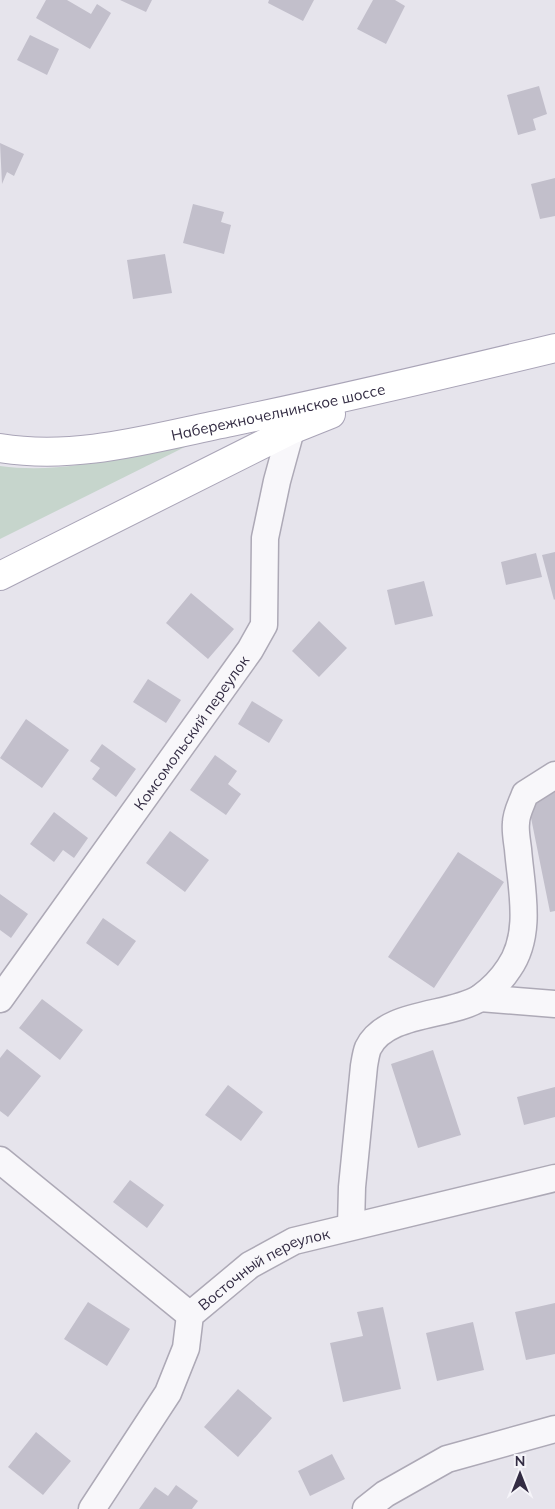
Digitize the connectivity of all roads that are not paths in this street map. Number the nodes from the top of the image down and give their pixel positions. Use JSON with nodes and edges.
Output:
{"nodes":[{"id":1,"x":555,"y":348,"type":"edge"},
{"id":2,"x":401,"y":386,"type":"junction"},
{"id":3,"x":291,"y":430,"type":"junction"},
{"id":4,"x":0,"y":448,"type":"edge"},
{"id":5,"x":0,"y":576,"type":"edge"},
{"id":6,"x":555,"y":775,"type":"edge"},
{"id":7,"x":480,"y":998,"type":"junction"},
{"id":8,"x":0,"y":999,"type":"edge"},
{"id":9,"x":555,"y":1004,"type":"edge"},
{"id":10,"x":0,"y":1160,"type":"edge"},
{"id":11,"x":555,"y":1178,"type":"edge"},
{"id":12,"x":351,"y":1226,"type":"junction"},
{"id":13,"x":190,"y":1315,"type":"junction"},
{"id":14,"x":555,"y":1429,"type":"edge"},
{"id":15,"x":92,"y":1509,"type":"edge"},
{"id":16,"x":366,"y":1509,"type":"edge"}],
"edges":[{"from":1,"to":2,"type":"main road","name":"Набережночелнинское шоссе"},
{"from":2,"to":3,"type":"main road"},
{"from":2,"to":4,"type":"main road","name":"Набережночелнинское шоссе"},
{"from":3,"to":5,"type":"main road"},
{"from":3,"to":8,"type":"street","name":"Комсомольский переулок"},
{"from":6,"to":7,"type":"street"},
{"from":7,"to":9,"type":"street"},
{"from":7,"to":12,"type":"street"},
{"from":10,"to":13,"type":"street"},
{"from":11,"to":12,"type":"street","name":"Восточный переулок"},
{"from":12,"to":13,"type":"street","name":"Восточный переулок"},
{"from":13,"to":15,"type":"street","name":"Восточный переулок"},
{"from":14,"to":16,"type":"street"}]}
